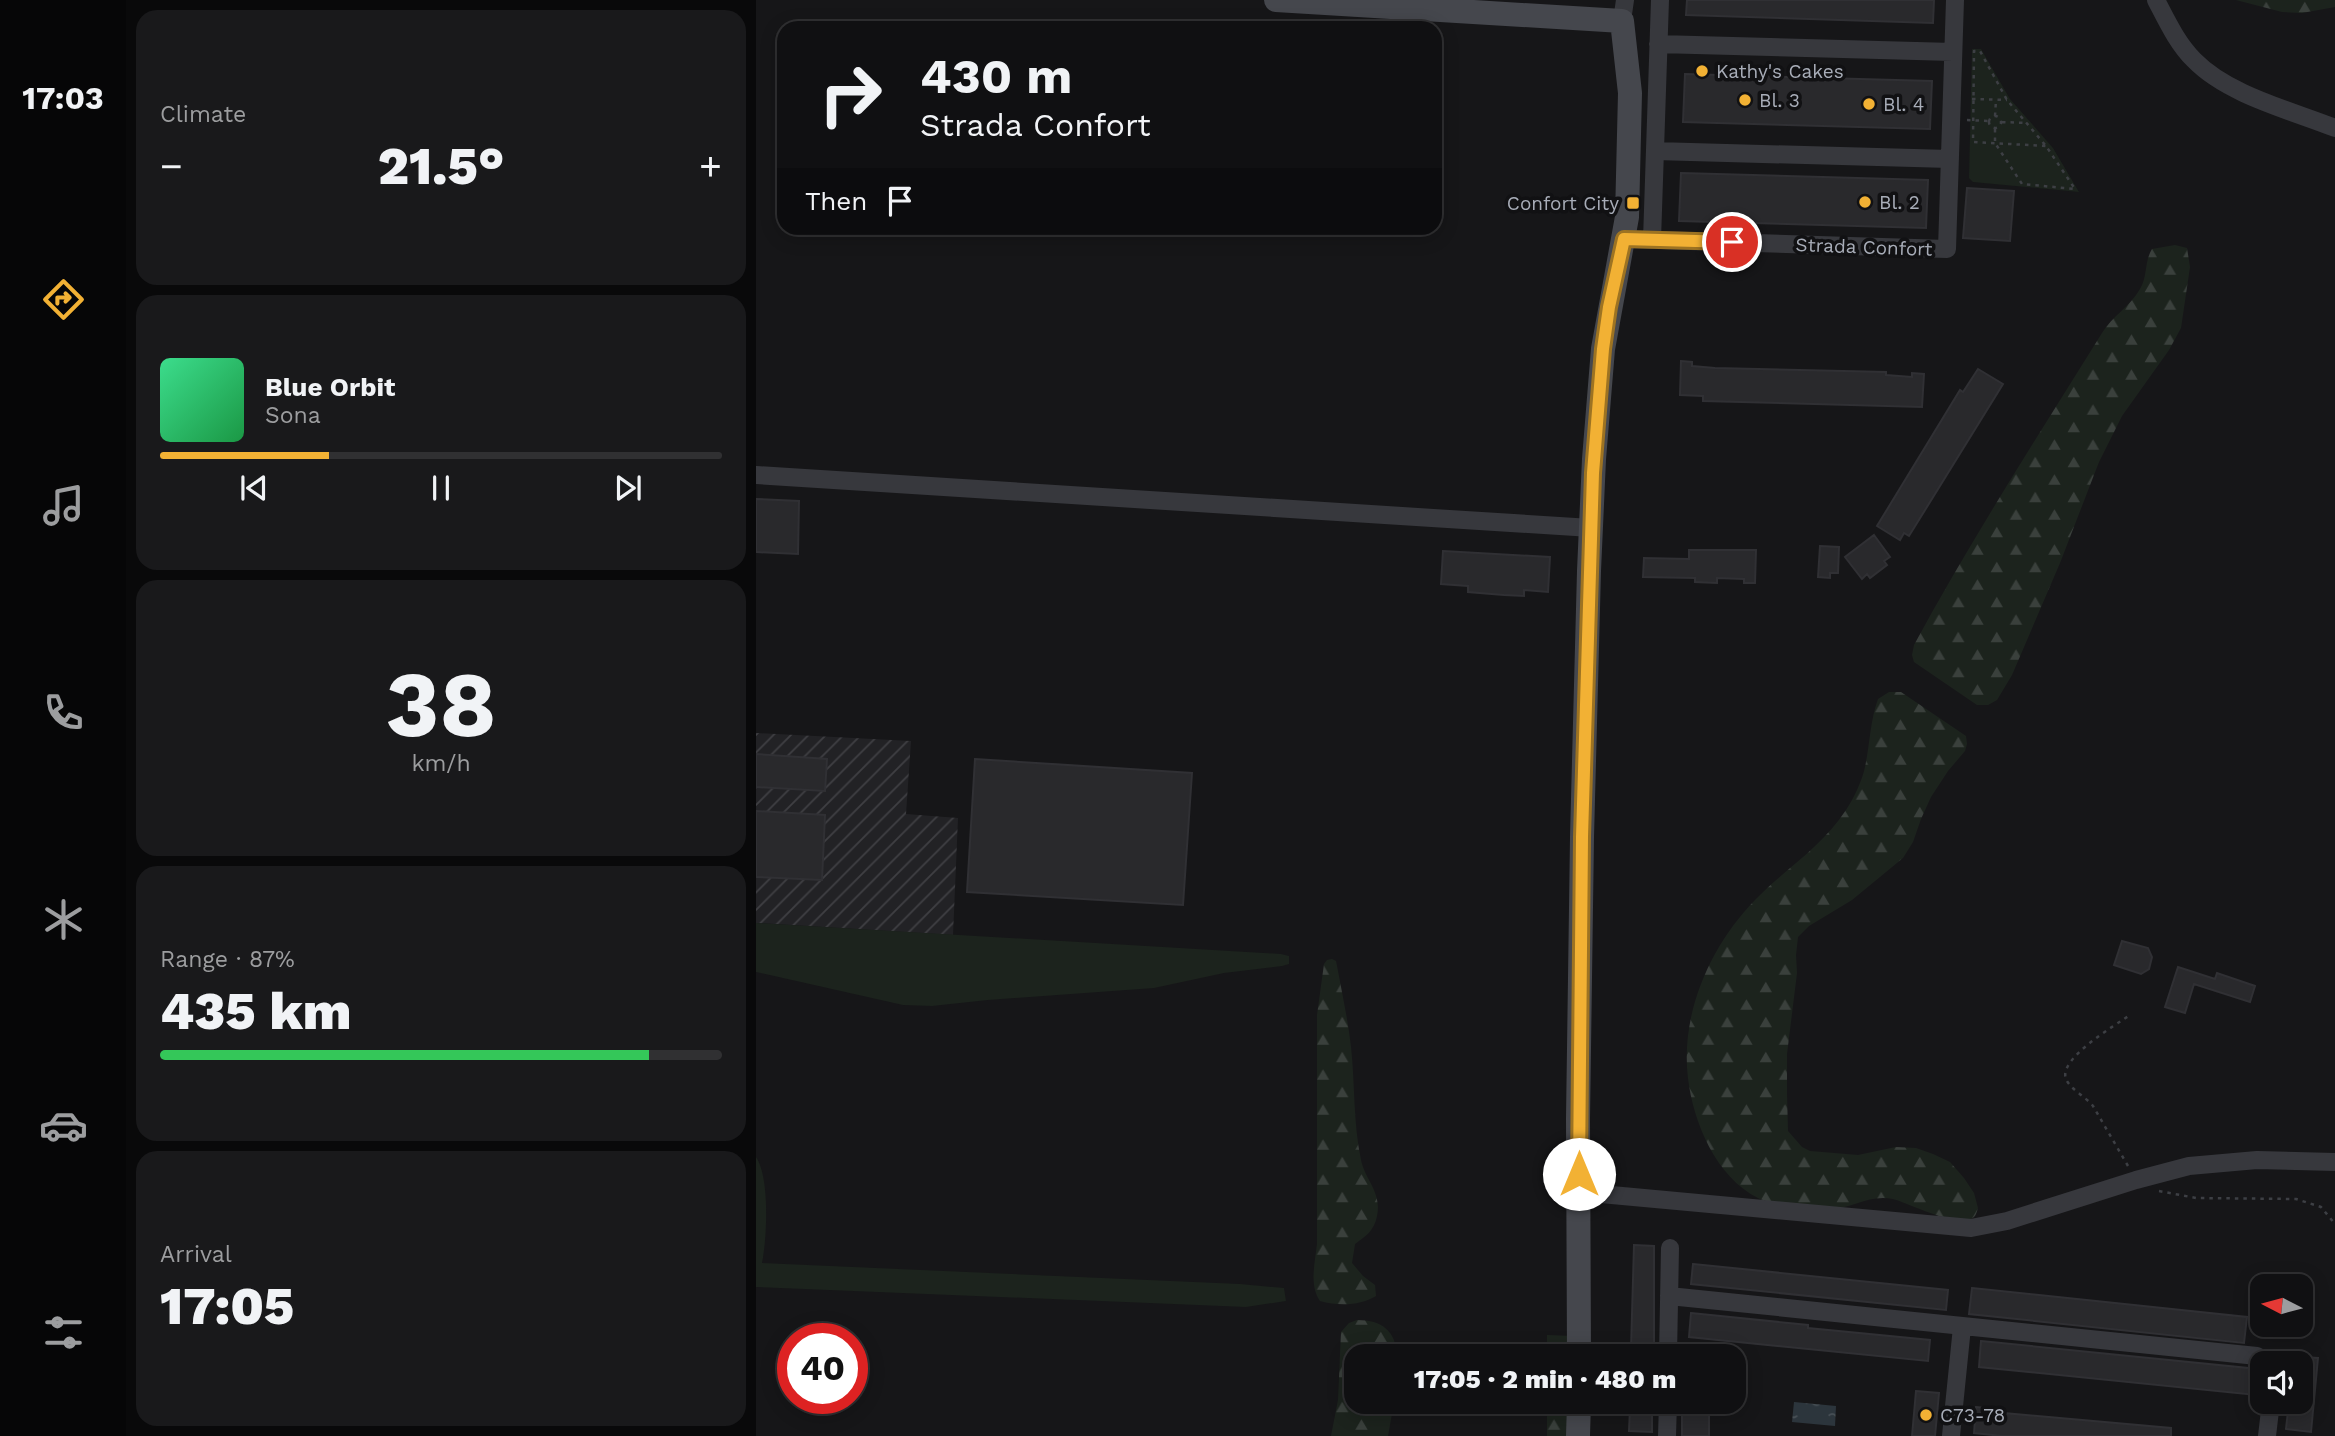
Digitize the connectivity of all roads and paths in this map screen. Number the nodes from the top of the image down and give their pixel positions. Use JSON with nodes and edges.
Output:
{"nodes":[{"id":1,"x":1276,"y":0,"type":"edge"},
{"id":2,"x":1660,"y":0,"type":"edge"},
{"id":3,"x":1955,"y":0,"type":"edge"},
{"id":4,"x":2156,"y":0,"type":"edge"},
{"id":5,"x":1624,"y":11,"type":"edge"},
{"id":6,"x":1658,"y":44,"type":"junction"},
{"id":7,"x":1953,"y":52,"type":"junction"},
{"id":8,"x":1973,"y":99,"type":"junction"},
{"id":9,"x":1996,"y":100,"type":"junction"},
{"id":10,"x":2007,"y":100,"type":"junction"},
{"id":11,"x":1995,"y":116,"type":"junction"},
{"id":12,"x":1973,"y":120,"type":"junction"},
{"id":13,"x":1989,"y":121,"type":"junction"},
{"id":14,"x":2001,"y":122,"type":"junction"},
{"id":15,"x":2026,"y":123,"type":"junction"},
{"id":16,"x":2335,"y":128,"type":"edge"},
{"id":17,"x":1995,"y":129,"type":"junction"},
{"id":18,"x":1995,"y":143,"type":"junction"},
{"id":19,"x":2046,"y":146,"type":"junction"},
{"id":20,"x":1655,"y":151,"type":"junction"},
{"id":21,"x":1950,"y":159,"type":"junction"},
{"id":22,"x":1624,"y":239,"type":"junction"},
{"id":23,"x":1652,"y":240,"type":"junction"},
{"id":24,"x":756,"y":475,"type":"edge"},
{"id":25,"x":1591,"y":528,"type":"junction"},
{"id":26,"x":2130,"y":1016,"type":"dead end"},
{"id":27,"x":2335,"y":1162,"type":"edge"},
{"id":28,"x":2136,"y":1180,"type":"junction"},
{"id":29,"x":1579,"y":1192,"type":"junction"},
{"id":30,"x":2335,"y":1224,"type":"edge"},
{"id":31,"x":1670,"y":1248,"type":"dead end"},
{"id":32,"x":1669,"y":1296,"type":"junction"},
{"id":33,"x":1962,"y":1327,"type":"junction"},
{"id":34,"x":1579,"y":1344,"type":"edge"},
{"id":35,"x":1668,"y":1344,"type":"edge"},
{"id":36,"x":2250,"y":1355,"type":"edge"},
{"id":37,"x":1579,"y":1414,"type":"edge"},
{"id":38,"x":1668,"y":1414,"type":"edge"},
{"id":39,"x":2270,"y":1414,"type":"edge"},
{"id":40,"x":1578,"y":1436,"type":"edge"},
{"id":41,"x":1667,"y":1436,"type":"edge"},
{"id":42,"x":1951,"y":1436,"type":"edge"},
{"id":43,"x":2267,"y":1436,"type":"edge"}],
"edges":[{"from":1,"to":5,"type":"street"},
{"from":2,"to":6,"type":"street"},
{"from":3,"to":7,"type":"street","name":"Strada Confort"},
{"from":4,"to":16,"type":"street"},
{"from":5,"to":22,"type":"street"},
{"from":6,"to":7,"type":"street"},
{"from":6,"to":20,"type":"street"},
{"from":7,"to":21,"type":"street","name":"Strada Confort"},
{"from":8,"to":9,"type":"path"},
{"from":8,"to":10,"type":"path"},
{"from":8,"to":12,"type":"path"},
{"from":9,"to":10,"type":"path"},
{"from":9,"to":11,"type":"path"},
{"from":10,"to":15,"type":"path"},
{"from":11,"to":13,"type":"path"},
{"from":11,"to":14,"type":"path"},
{"from":12,"to":13,"type":"path"},
{"from":12,"to":18,"type":"path"},
{"from":13,"to":17,"type":"path"},
{"from":14,"to":15,"type":"path"},
{"from":14,"to":17,"type":"path"},
{"from":15,"to":19,"type":"path"},
{"from":17,"to":18,"type":"path"},
{"from":18,"to":19,"type":"path"},
{"from":18,"to":19,"type":"path"},
{"from":20,"to":21,"type":"street"},
{"from":20,"to":23,"type":"street"},
{"from":21,"to":23,"type":"street","name":"Strada Confort"},
{"from":22,"to":23,"type":"street"},
{"from":22,"to":25,"type":"street"},
{"from":24,"to":25,"type":"street"},
{"from":25,"to":29,"type":"street"},
{"from":26,"to":28,"type":"path"},
{"from":27,"to":28,"type":"street"},
{"from":28,"to":29,"type":"street"},
{"from":28,"to":30,"type":"path"},
{"from":29,"to":34,"type":"street"},
{"from":31,"to":32,"type":"street"},
{"from":32,"to":33,"type":"street"},
{"from":32,"to":35,"type":"street"},
{"from":33,"to":36,"type":"street"},
{"from":33,"to":42,"type":"street"},
{"from":37,"to":40,"type":"street"},
{"from":38,"to":41,"type":"street"},
{"from":39,"to":43,"type":"street"}]}
